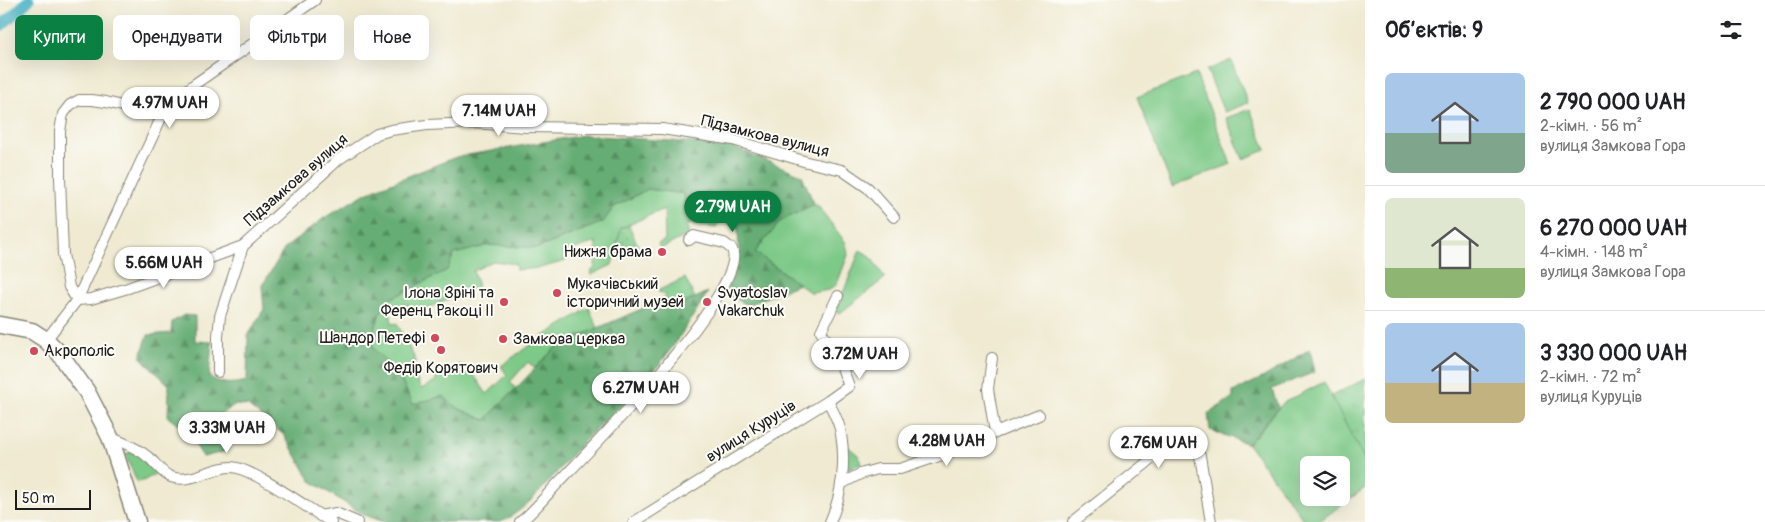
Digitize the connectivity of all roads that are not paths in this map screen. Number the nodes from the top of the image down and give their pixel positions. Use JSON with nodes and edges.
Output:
{"nodes":[{"id":1,"x":315,"y":0,"type":"edge"},
{"id":2,"x":162,"y":116,"type":"junction"},
{"id":3,"x":894,"y":216,"type":"dead end"},
{"id":4,"x":689,"y":240,"type":"dead end"},
{"id":5,"x":243,"y":246,"type":"junction"},
{"id":6,"x":838,"y":296,"type":"dead end"},
{"id":7,"x":77,"y":300,"type":"junction"},
{"id":8,"x":0,"y":325,"type":"edge"},
{"id":9,"x":46,"y":340,"type":"junction"},
{"id":10,"x":992,"y":358,"type":"dead end"},
{"id":11,"x":218,"y":372,"type":"dead end"},
{"id":12,"x":828,"y":401,"type":"junction"},
{"id":13,"x":1039,"y":415,"type":"dead end"},
{"id":14,"x":995,"y":433,"type":"junction"},
{"id":15,"x":110,"y":437,"type":"junction"},
{"id":16,"x":841,"y":484,"type":"junction"},
{"id":17,"x":320,"y":516,"type":"junction"},
{"id":18,"x":137,"y":522,"type":"edge"},
{"id":19,"x":331,"y":522,"type":"edge"},
{"id":20,"x":357,"y":522,"type":"edge"},
{"id":21,"x":520,"y":522,"type":"edge"},
{"id":22,"x":634,"y":522,"type":"edge"},
{"id":23,"x":830,"y":522,"type":"edge"},
{"id":24,"x":1073,"y":522,"type":"edge"},
{"id":25,"x":1211,"y":522,"type":"edge"}],
"edges":[{"from":1,"to":2,"type":"street"},
{"from":2,"to":7,"type":"street"},
{"from":2,"to":7,"type":"street"},
{"from":3,"to":5,"type":"street","name":"Підзамкова вулиця"},
{"from":4,"to":21,"type":"street"},
{"from":5,"to":7,"type":"street"},
{"from":5,"to":11,"type":"street","name":"Підзамкова вулиця"},
{"from":6,"to":12,"type":"street","name":"вулиця Куруців"},
{"from":7,"to":9,"type":"street"},
{"from":8,"to":9,"type":"highway"},
{"from":9,"to":15,"type":"highway"},
{"from":10,"to":14,"type":"street"},
{"from":12,"to":16,"type":"street"},
{"from":12,"to":22,"type":"street","name":"вулиця Куруців"},
{"from":13,"to":14,"type":"street"},
{"from":14,"to":16,"type":"street"},
{"from":15,"to":17,"type":"street"},
{"from":15,"to":18,"type":"highway"},
{"from":16,"to":23,"type":"street"},
{"from":17,"to":19,"type":"street"},
{"from":17,"to":20,"type":"street"},
{"from":24,"to":25,"type":"street"}]}
